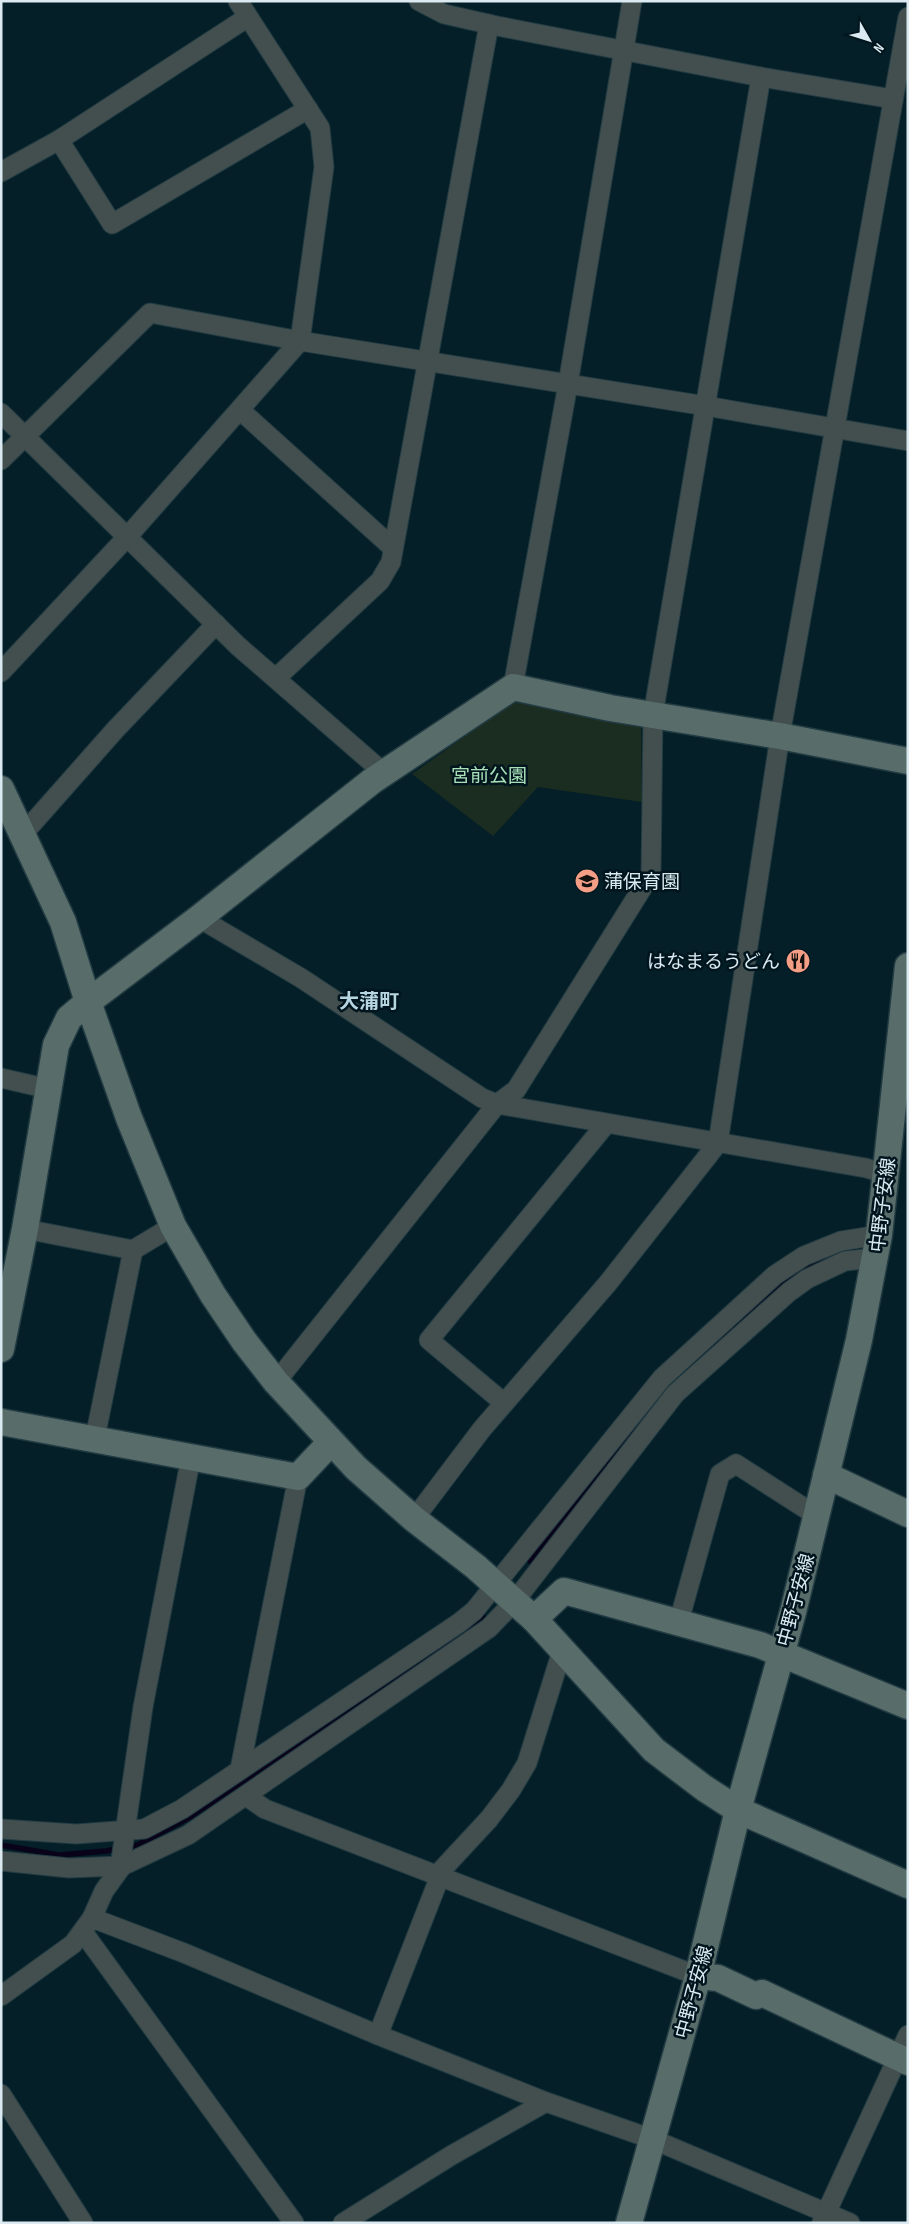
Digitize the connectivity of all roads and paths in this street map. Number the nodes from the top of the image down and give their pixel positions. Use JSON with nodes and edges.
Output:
{"nodes":[{"id":1,"x":419,"y":1,"type":"edge"},
{"id":2,"x":632,"y":1,"type":"edge"},
{"id":3,"x":243,"y":9,"type":"edge"},
{"id":4,"x":908,"y":17,"type":"edge"},
{"id":5,"x":489,"y":24,"type":"junction"},
{"id":6,"x":624,"y":51,"type":"junction"},
{"id":7,"x":761,"y":77,"type":"junction"},
{"id":8,"x":892,"y":99,"type":"junction"},
{"id":9,"x":308,"y":109,"type":"junction"},
{"id":10,"x":59,"y":140,"type":"junction"},
{"id":11,"x":1,"y":172,"type":"edge"},
{"id":12,"x":300,"y":341,"type":"junction"},
{"id":13,"x":427,"y":361,"type":"junction"},
{"id":14,"x":568,"y":384,"type":"junction"},
{"id":15,"x":706,"y":406,"type":"junction"},
{"id":16,"x":240,"y":410,"type":"junction"},
{"id":17,"x":1,"y":413,"type":"edge"},
{"id":18,"x":836,"y":429,"type":"junction"},
{"id":19,"x":25,"y":436,"type":"junction"},
{"id":20,"x":908,"y":441,"type":"edge"},
{"id":21,"x":1,"y":460,"type":"edge"},
{"id":22,"x":128,"y":536,"type":"junction"},
{"id":23,"x":393,"y":548,"type":"junction"},
{"id":24,"x":216,"y":624,"type":"junction"},
{"id":25,"x":1,"y":672,"type":"edge"},
{"id":26,"x":276,"y":678,"type":"junction"},
{"id":27,"x":513,"y":687,"type":"junction"},
{"id":28,"x":653,"y":715,"type":"junction"},
{"id":29,"x":780,"y":736,"type":"junction"},
{"id":30,"x":908,"y":761,"type":"edge"},
{"id":31,"x":384,"y":773,"type":"junction"},
{"id":32,"x":1,"y":789,"type":"edge"},
{"id":33,"x":23,"y":834,"type":"junction"},
{"id":34,"x":199,"y":918,"type":"junction"},
{"id":35,"x":908,"y":966,"type":"edge"},
{"id":36,"x":88,"y":1002,"type":"junction"},
{"id":37,"x":1,"y":1078,"type":"edge"},
{"id":38,"x":49,"y":1089,"type":"junction"},
{"id":39,"x":497,"y":1104,"type":"junction"},
{"id":40,"x":606,"y":1124,"type":"junction"},
{"id":41,"x":718,"y":1143,"type":"junction"},
{"id":42,"x":897,"y":1176,"type":"edge"},
{"id":43,"x":174,"y":1226,"type":"junction"},
{"id":44,"x":25,"y":1229,"type":"junction"},
{"id":45,"x":877,"y":1246,"type":"junction"},
{"id":46,"x":133,"y":1250,"type":"junction"},
{"id":47,"x":1,"y":1349,"type":"edge"},
{"id":48,"x":276,"y":1382,"type":"junction"},
{"id":49,"x":504,"y":1403,"type":"junction"},
{"id":50,"x":1,"y":1422,"type":"edge"},
{"id":51,"x":95,"y":1438,"type":"junction"},
{"id":52,"x":330,"y":1442,"type":"junction"},
{"id":53,"x":191,"y":1457,"type":"junction"},
{"id":54,"x":826,"y":1475,"type":"junction"},
{"id":55,"x":298,"y":1477,"type":"junction"},
{"id":56,"x":908,"y":1514,"type":"edge"},
{"id":57,"x":817,"y":1516,"type":"junction"},
{"id":58,"x":414,"y":1518,"type":"junction"},
{"id":59,"x":494,"y":1585,"type":"junction"},
{"id":60,"x":514,"y":1602,"type":"junction"},
{"id":61,"x":534,"y":1619,"type":"junction"},
{"id":62,"x":679,"y":1621,"type":"junction"},
{"id":63,"x":562,"y":1651,"type":"junction"},
{"id":64,"x":782,"y":1652,"type":"junction"},
{"id":65,"x":908,"y":1706,"type":"edge"},
{"id":66,"x":240,"y":1769,"type":"junction"},
{"id":67,"x":246,"y":1796,"type":"junction"},
{"id":68,"x":738,"y":1810,"type":"junction"},
{"id":69,"x":1,"y":1829,"type":"edge"},
{"id":70,"x":125,"y":1834,"type":"junction"},
{"id":71,"x":1,"y":1861,"type":"edge"},
{"id":72,"x":121,"y":1863,"type":"junction"},
{"id":73,"x":439,"y":1875,"type":"junction"},
{"id":74,"x":908,"y":1885,"type":"edge"},
{"id":75,"x":87,"y":1925,"type":"junction"},
{"id":76,"x":698,"y":1976,"type":"junction"},
{"id":77,"x":1,"y":1996,"type":"edge"},
{"id":78,"x":378,"y":2035,"type":"junction"},
{"id":79,"x":904,"y":2051,"type":"edge"},
{"id":80,"x":1,"y":2094,"type":"edge"},
{"id":81,"x":546,"y":2102,"type":"junction"},
{"id":82,"x":652,"y":2139,"type":"junction"},
{"id":83,"x":824,"y":2218,"type":"edge"},
{"id":84,"x":83,"y":2223,"type":"edge"},
{"id":85,"x":294,"y":2223,"type":"edge"},
{"id":86,"x":343,"y":2223,"type":"edge"},
{"id":87,"x":629,"y":2223,"type":"edge"},
{"id":88,"x":850,"y":2223,"type":"edge"}],
"edges":[{"from":1,"to":5,"type":"street"},
{"from":2,"to":6,"type":"street"},
{"from":3,"to":9,"type":"street"},
{"from":3,"to":10,"type":"street"},
{"from":4,"to":8,"type":"street"},
{"from":5,"to":6,"type":"street"},
{"from":5,"to":13,"type":"street"},
{"from":6,"to":7,"type":"street"},
{"from":6,"to":14,"type":"street"},
{"from":7,"to":8,"type":"street"},
{"from":7,"to":15,"type":"street"},
{"from":8,"to":18,"type":"street"},
{"from":9,"to":10,"type":"street"},
{"from":9,"to":12,"type":"street"},
{"from":10,"to":11,"type":"street"},
{"from":12,"to":13,"type":"street"},
{"from":12,"to":16,"type":"street"},
{"from":12,"to":19,"type":"street"},
{"from":13,"to":14,"type":"street"},
{"from":13,"to":23,"type":"street"},
{"from":14,"to":15,"type":"street"},
{"from":14,"to":27,"type":"street"},
{"from":15,"to":18,"type":"street"},
{"from":15,"to":28,"type":"street"},
{"from":16,"to":22,"type":"street"},
{"from":16,"to":23,"type":"street"},
{"from":17,"to":19,"type":"street"},
{"from":18,"to":20,"type":"street"},
{"from":18,"to":29,"type":"street"},
{"from":19,"to":21,"type":"street"},
{"from":19,"to":22,"type":"street"},
{"from":22,"to":24,"type":"street"},
{"from":22,"to":25,"type":"street"},
{"from":23,"to":26,"type":"street"},
{"from":24,"to":26,"type":"street"},
{"from":24,"to":33,"type":"street"},
{"from":26,"to":31,"type":"street"},
{"from":27,"to":28,"type":"street"},
{"from":27,"to":31,"type":"street"},
{"from":28,"to":29,"type":"street"},
{"from":28,"to":39,"type":"street"},
{"from":29,"to":30,"type":"street"},
{"from":29,"to":41,"type":"street"},
{"from":31,"to":34,"type":"street"},
{"from":32,"to":33,"type":"street"},
{"from":33,"to":36,"type":"street"},
{"from":34,"to":36,"type":"street"},
{"from":34,"to":39,"type":"street"},
{"from":35,"to":42,"type":"street","name":"中野子安線"},
{"from":36,"to":38,"type":"street"},
{"from":36,"to":43,"type":"street"},
{"from":37,"to":38,"type":"street"},
{"from":38,"to":44,"type":"street"},
{"from":39,"to":40,"type":"street"},
{"from":39,"to":48,"type":"street"},
{"from":40,"to":41,"type":"street"},
{"from":40,"to":49,"type":"street"},
{"from":41,"to":42,"type":"street"},
{"from":41,"to":49,"type":"street"},
{"from":42,"to":45,"type":"street","name":"中野子安線"},
{"from":43,"to":46,"type":"street"},
{"from":43,"to":48,"type":"street"},
{"from":44,"to":46,"type":"street"},
{"from":44,"to":47,"type":"street"},
{"from":45,"to":54,"type":"street","name":"中野子安線"},
{"from":45,"to":59,"type":"street"},
{"from":45,"to":60,"type":"street"},
{"from":46,"to":51,"type":"street"},
{"from":48,"to":52,"type":"street"},
{"from":49,"to":58,"type":"street"},
{"from":50,"to":51,"type":"street"},
{"from":51,"to":53,"type":"street"},
{"from":52,"to":55,"type":"street"},
{"from":52,"to":58,"type":"street"},
{"from":53,"to":55,"type":"street"},
{"from":53,"to":70,"type":"street"},
{"from":54,"to":56,"type":"street"},
{"from":54,"to":57,"type":"street","name":"中野子安線"},
{"from":55,"to":66,"type":"street"},
{"from":57,"to":62,"type":"street"},
{"from":57,"to":64,"type":"street","name":"中野子安線"},
{"from":58,"to":59,"type":"street"},
{"from":59,"to":60,"type":"street"},
{"from":59,"to":66,"type":"street"},
{"from":60,"to":61,"type":"street"},
{"from":60,"to":67,"type":"street"},
{"from":61,"to":62,"type":"street"},
{"from":61,"to":63,"type":"street"},
{"from":62,"to":64,"type":"street"},
{"from":63,"to":68,"type":"street"},
{"from":63,"to":73,"type":"street"},
{"from":64,"to":65,"type":"street"},
{"from":64,"to":68,"type":"street","name":"中野子安線"},
{"from":66,"to":70,"type":"street"},
{"from":67,"to":72,"type":"street"},
{"from":67,"to":73,"type":"street"},
{"from":68,"to":74,"type":"street"},
{"from":68,"to":76,"type":"street","name":"中野子安線"},
{"from":69,"to":70,"type":"street"},
{"from":70,"to":72,"type":"street"},
{"from":71,"to":72,"type":"street"},
{"from":72,"to":75,"type":"street"},
{"from":73,"to":76,"type":"street"},
{"from":73,"to":78,"type":"street"},
{"from":75,"to":77,"type":"street"},
{"from":75,"to":78,"type":"street"},
{"from":75,"to":85,"type":"street"},
{"from":76,"to":79,"type":"street"},
{"from":76,"to":82,"type":"street","name":"中野子安線"},
{"from":78,"to":81,"type":"street"},
{"from":79,"to":83,"type":"street"},
{"from":80,"to":84,"type":"street"},
{"from":81,"to":82,"type":"street"},
{"from":81,"to":86,"type":"street"},
{"from":82,"to":83,"type":"street"},
{"from":82,"to":87,"type":"street","name":"中野子安線"},
{"from":83,"to":88,"type":"street"}]}
